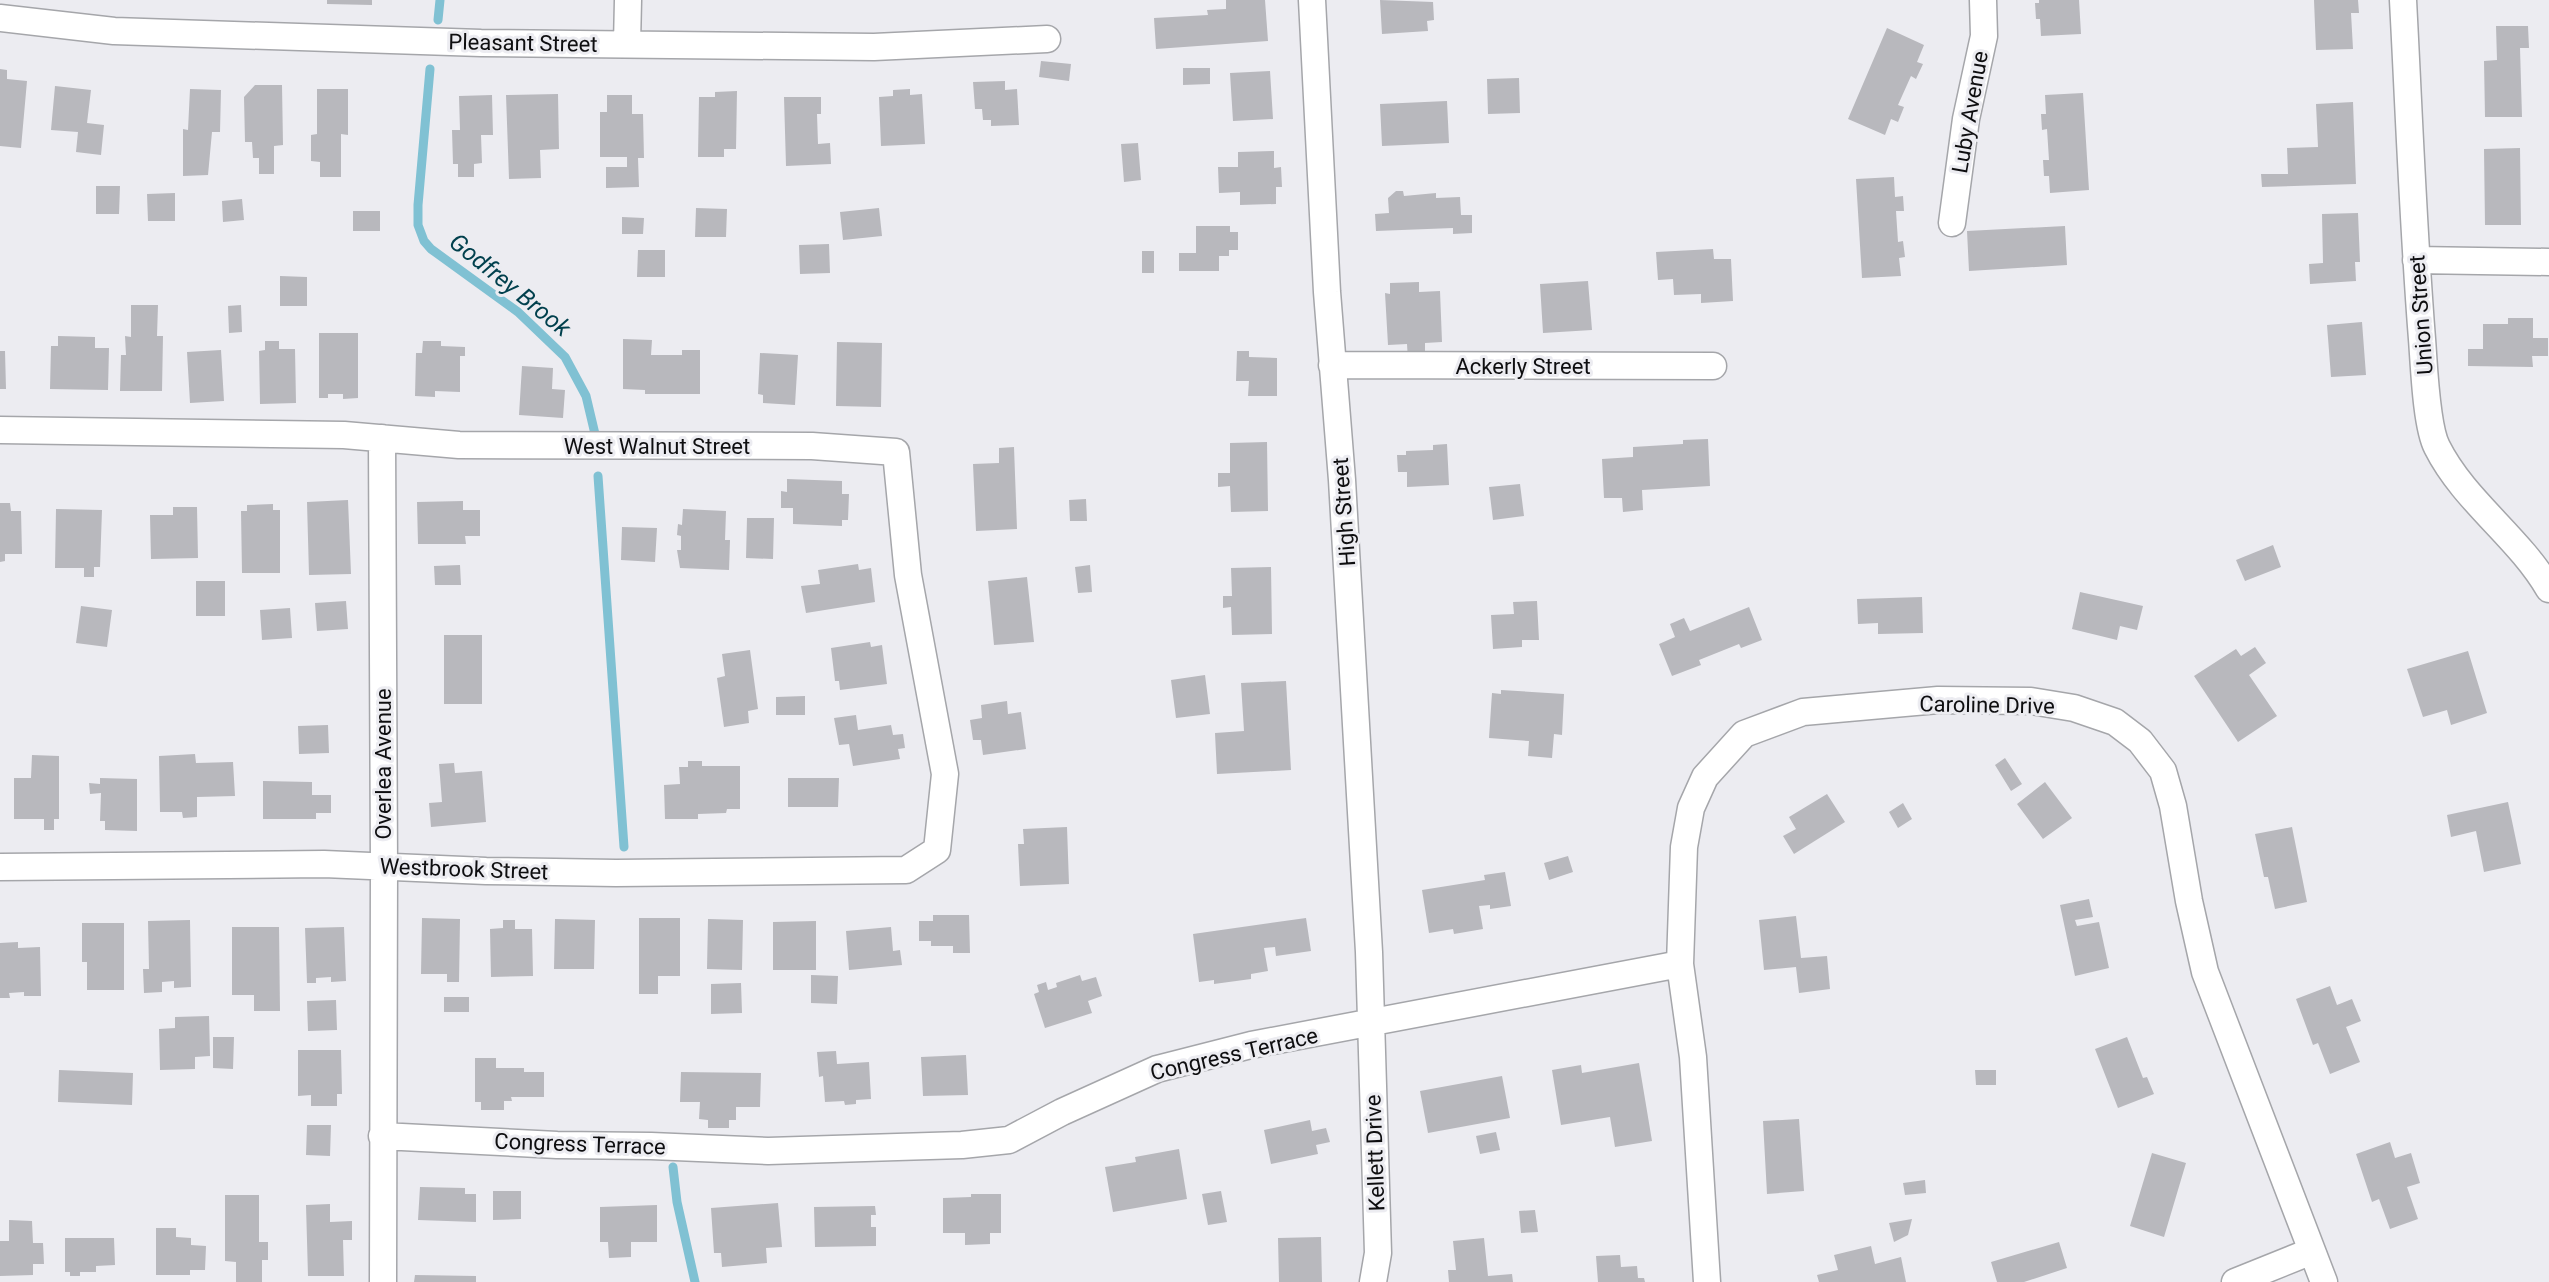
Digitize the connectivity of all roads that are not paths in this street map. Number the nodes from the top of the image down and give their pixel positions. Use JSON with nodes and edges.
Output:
{"nodes":[{"id":1,"x":628,"y":0,"type":"edge"},
{"id":2,"x":1312,"y":0,"type":"edge"},
{"id":3,"x":1983,"y":0,"type":"edge"},
{"id":4,"x":2403,"y":0,"type":"edge"},
{"id":5,"x":0,"y":18,"type":"edge"},
{"id":6,"x":1047,"y":39,"type":"dead end"},
{"id":7,"x":627,"y":44,"type":"junction"},
{"id":8,"x":1952,"y":223,"type":"dead end"},
{"id":9,"x":2416,"y":260,"type":"junction"},
{"id":10,"x":2549,"y":262,"type":"edge"},
{"id":11,"x":1332,"y":365,"type":"junction"},
{"id":12,"x":1713,"y":366,"type":"dead end"},
{"id":13,"x":0,"y":430,"type":"edge"},
{"id":14,"x":382,"y":438,"type":"junction"},
{"id":15,"x":2549,"y":589,"type":"edge"},
{"id":16,"x":925,"y":858,"type":"joint"},
{"id":17,"x":0,"y":867,"type":"edge"},
{"id":18,"x":384,"y":867,"type":"junction"},
{"id":19,"x":1680,"y":964,"type":"junction"},
{"id":20,"x":1371,"y":1023,"type":"junction"},
{"id":21,"x":382,"y":1136,"type":"junction"},
{"id":22,"x":2312,"y":1251,"type":"junction"},
{"id":23,"x":383,"y":1282,"type":"edge"},
{"id":24,"x":1373,"y":1282,"type":"edge"},
{"id":25,"x":1707,"y":1282,"type":"edge"},
{"id":26,"x":2235,"y":1282,"type":"edge"},
{"id":27,"x":2324,"y":1282,"type":"edge"}],
"edges":[{"from":1,"to":7,"type":"street"},
{"from":2,"to":11,"type":"street","name":"High Street"},
{"from":3,"to":8,"type":"street","name":"Luby Avenue"},
{"from":4,"to":9,"type":"street","name":"Union Street"},
{"from":5,"to":7,"type":"street","name":"Pleasant Street"},
{"from":6,"to":7,"type":"street","name":"Pleasant Street"},
{"from":9,"to":10,"type":"street"},
{"from":9,"to":15,"type":"street","name":"Union Street"},
{"from":11,"to":12,"type":"street","name":"Ackerly Street"},
{"from":11,"to":20,"type":"street","name":"High Street"},
{"from":13,"to":14,"type":"street","name":"West Walnut Street"},
{"from":14,"to":16,"type":"street","name":"West Walnut Street"},
{"from":14,"to":18,"type":"street","name":"Overlea Avenue"},
{"from":16,"to":18,"type":"street","name":"Westbrook Street"},
{"from":17,"to":18,"type":"street","name":"Westbrook Street"},
{"from":18,"to":21,"type":"street","name":"Overlea Avenue"},
{"from":19,"to":20,"type":"street","name":"Congress Terrace"},
{"from":19,"to":22,"type":"street","name":"Caroline Drive"},
{"from":19,"to":25,"type":"street"},
{"from":20,"to":21,"type":"street","name":"Congress Terrace"},
{"from":20,"to":24,"type":"street","name":"Kellett Drive"},
{"from":21,"to":23,"type":"street","name":"Overlea Avenue"},
{"from":22,"to":26,"type":"street"},
{"from":22,"to":27,"type":"street","name":"Caroline Drive"}]}
